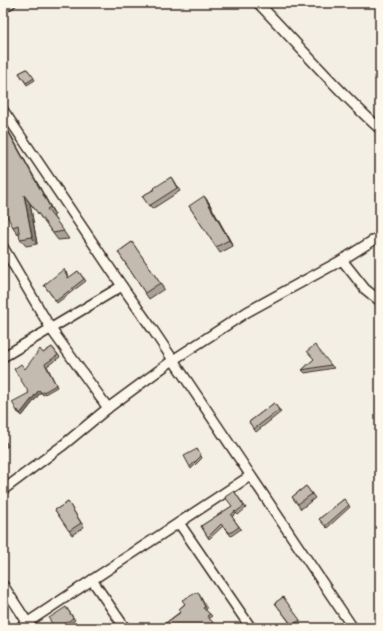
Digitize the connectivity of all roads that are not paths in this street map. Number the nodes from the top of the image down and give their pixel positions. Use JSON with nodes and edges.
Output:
{"nodes":[{"id":1,"x":11,"y":3,"type":"edge"},
{"id":2,"x":258,"y":3,"type":"edge"},
{"id":3,"x":3,"y":8,"type":"edge"},
{"id":4,"x":3,"y":110,"type":"edge"},
{"id":5,"x":6,"y":120,"type":"edge"},
{"id":6,"x":380,"y":128,"type":"edge"},
{"id":7,"x":380,"y":236,"type":"edge"},
{"id":8,"x":3,"y":247,"type":"edge"},
{"id":9,"x":342,"y":260,"type":"junction"},
{"id":10,"x":122,"y":286,"type":"junction"},
{"id":11,"x":380,"y":301,"type":"edge"},
{"id":12,"x":51,"y":328,"type":"junction"},
{"id":13,"x":3,"y":358,"type":"edge"},
{"id":14,"x":173,"y":360,"type":"junction"},
{"id":15,"x":108,"y":408,"type":"junction"},
{"id":16,"x":250,"y":476,"type":"junction"},
{"id":17,"x":3,"y":490,"type":"edge"},
{"id":18,"x":179,"y":523,"type":"junction"},
{"id":19,"x":92,"y":580,"type":"junction"},
{"id":20,"x":3,"y":586,"type":"edge"},
{"id":21,"x":29,"y":625,"type":"edge"},
{"id":22,"x":19,"y":628,"type":"edge"},
{"id":23,"x":125,"y":628,"type":"edge"},
{"id":24,"x":251,"y":628,"type":"edge"},
{"id":25,"x":353,"y":628,"type":"edge"}],
"edges":[{"from":1,"to":3,"type":"street"},
{"from":2,"to":6,"type":"street"},
{"from":4,"to":5,"type":"street"},
{"from":5,"to":10,"type":"street"},
{"from":7,"to":9,"type":"street"},
{"from":8,"to":12,"type":"street"},
{"from":9,"to":11,"type":"street"},
{"from":9,"to":14,"type":"street"},
{"from":10,"to":12,"type":"street"},
{"from":10,"to":14,"type":"street"},
{"from":12,"to":13,"type":"street"},
{"from":12,"to":15,"type":"street"},
{"from":14,"to":15,"type":"street"},
{"from":14,"to":16,"type":"street"},
{"from":15,"to":17,"type":"street"},
{"from":16,"to":18,"type":"street"},
{"from":16,"to":25,"type":"street"},
{"from":18,"to":19,"type":"street"},
{"from":18,"to":24,"type":"street"},
{"from":19,"to":21,"type":"street"},
{"from":19,"to":23,"type":"street"},
{"from":20,"to":21,"type":"street"},
{"from":21,"to":22,"type":"street"}]}
